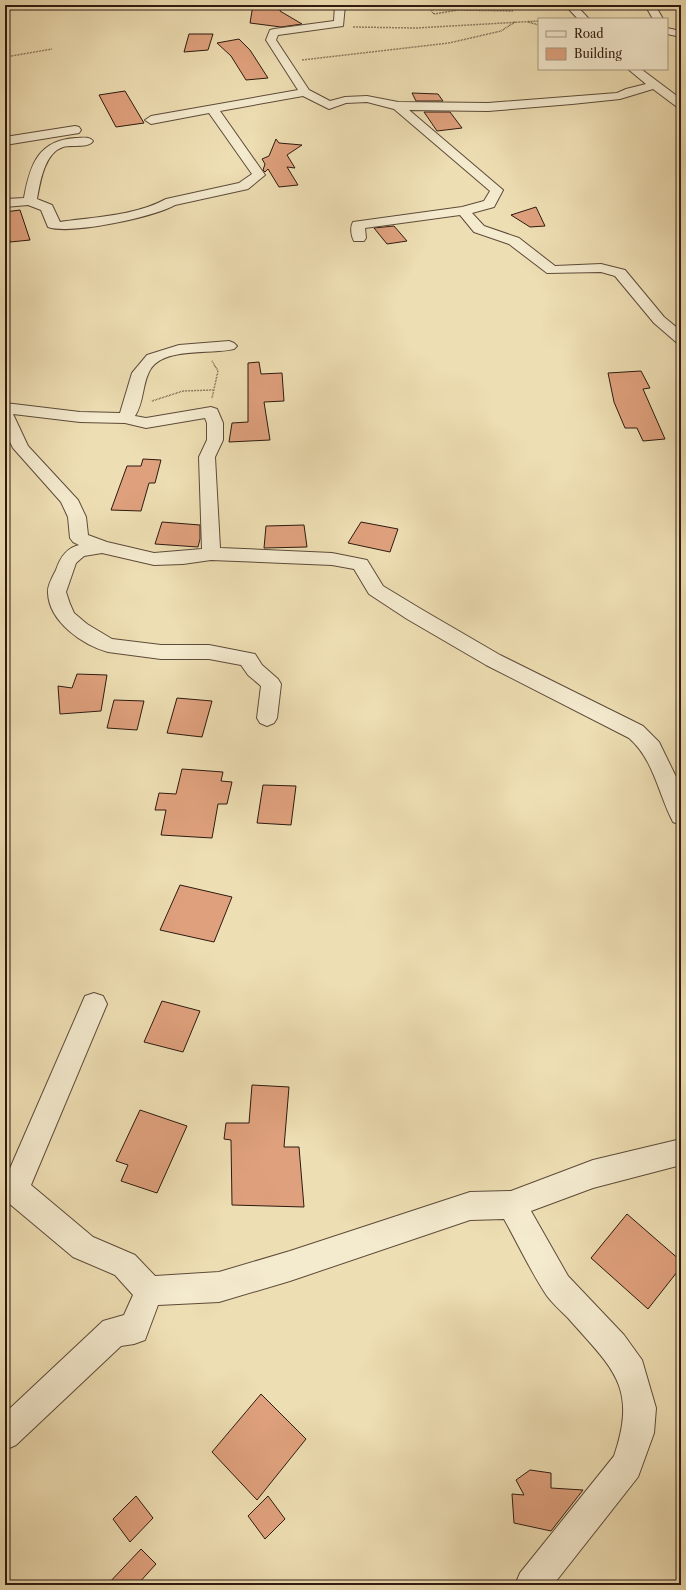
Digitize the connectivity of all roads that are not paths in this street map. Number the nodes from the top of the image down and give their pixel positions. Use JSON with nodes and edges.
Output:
{"nodes":[{"id":1,"x":340,"y":5,"type":"edge"},
{"id":2,"x":570,"y":5,"type":"edge"},
{"id":3,"x":650,"y":5,"type":"edge"},
{"id":4,"x":583,"y":18,"type":"edge"},
{"id":5,"x":657,"y":18,"type":"edge"},
{"id":6,"x":668,"y":31,"type":"edge"},
{"id":7,"x":681,"y":34,"type":"edge"},
{"id":8,"x":635,"y":70,"type":"edge"},
{"id":9,"x":654,"y":85,"type":"junction"},
{"id":10,"x":305,"y":92,"type":"junction"},
{"id":11,"x":681,"y":105,"type":"edge"},
{"id":12,"x":398,"y":106,"type":"junction"},
{"id":13,"x":213,"y":110,"type":"junction"},
{"id":14,"x":151,"y":120,"type":"dead end"},
{"id":15,"x":90,"y":128,"type":"dead end"},
{"id":16,"x":5,"y":141,"type":"edge"},
{"id":17,"x":87,"y":141,"type":"dead end"},
{"id":18,"x":30,"y":201,"type":"junction"},
{"id":19,"x":5,"y":203,"type":"edge"},
{"id":20,"x":463,"y":211,"type":"junction"},
{"id":21,"x":359,"y":238,"type":"dead end"},
{"id":22,"x":681,"y":339,"type":"edge"},
{"id":23,"x":229,"y":346,"type":"dead end"},
{"id":24,"x":5,"y":408,"type":"edge"},
{"id":25,"x":5,"y":414,"type":"edge"},
{"id":26,"x":128,"y":415,"type":"junction"},
{"id":27,"x":102,"y":547,"type":"junction"},
{"id":28,"x":211,"y":554,"type":"junction"},
{"id":29,"x":267,"y":718,"type":"dead end"},
{"id":30,"x":681,"y":816,"type":"edge"},
{"id":31,"x":94,"y":1004,"type":"dead end"},
{"id":32,"x":681,"y":1152,"type":"edge"},
{"id":33,"x":10,"y":1187,"type":"edge"},
{"id":34,"x":511,"y":1205,"type":"junction"},
{"id":35,"x":149,"y":1291,"type":"junction"},
{"id":36,"x":5,"y":1434,"type":"edge"},
{"id":37,"x":532,"y":1585,"type":"edge"}],
"edges":[{"from":1,"to":10,"type":"street"},
{"from":2,"to":4,"type":"street"},
{"from":3,"to":5,"type":"street"},
{"from":6,"to":7,"type":"street"},
{"from":8,"to":9,"type":"street"},
{"from":9,"to":11,"type":"street"},
{"from":9,"to":12,"type":"street"},
{"from":10,"to":12,"type":"street"},
{"from":10,"to":13,"type":"street"},
{"from":12,"to":20,"type":"street"},
{"from":13,"to":14,"type":"street"},
{"from":13,"to":18,"type":"street"},
{"from":15,"to":16,"type":"street"},
{"from":17,"to":18,"type":"street"},
{"from":18,"to":19,"type":"street"},
{"from":20,"to":21,"type":"street"},
{"from":20,"to":22,"type":"street"},
{"from":23,"to":26,"type":"street"},
{"from":24,"to":26,"type":"street"},
{"from":25,"to":27,"type":"street"},
{"from":26,"to":28,"type":"street"},
{"from":27,"to":28,"type":"street"},
{"from":27,"to":29,"type":"street"},
{"from":28,"to":30,"type":"street"},
{"from":31,"to":33,"type":"street"},
{"from":32,"to":34,"type":"street"},
{"from":33,"to":35,"type":"street"},
{"from":34,"to":35,"type":"street"},
{"from":34,"to":37,"type":"street"},
{"from":35,"to":36,"type":"street"}]}
